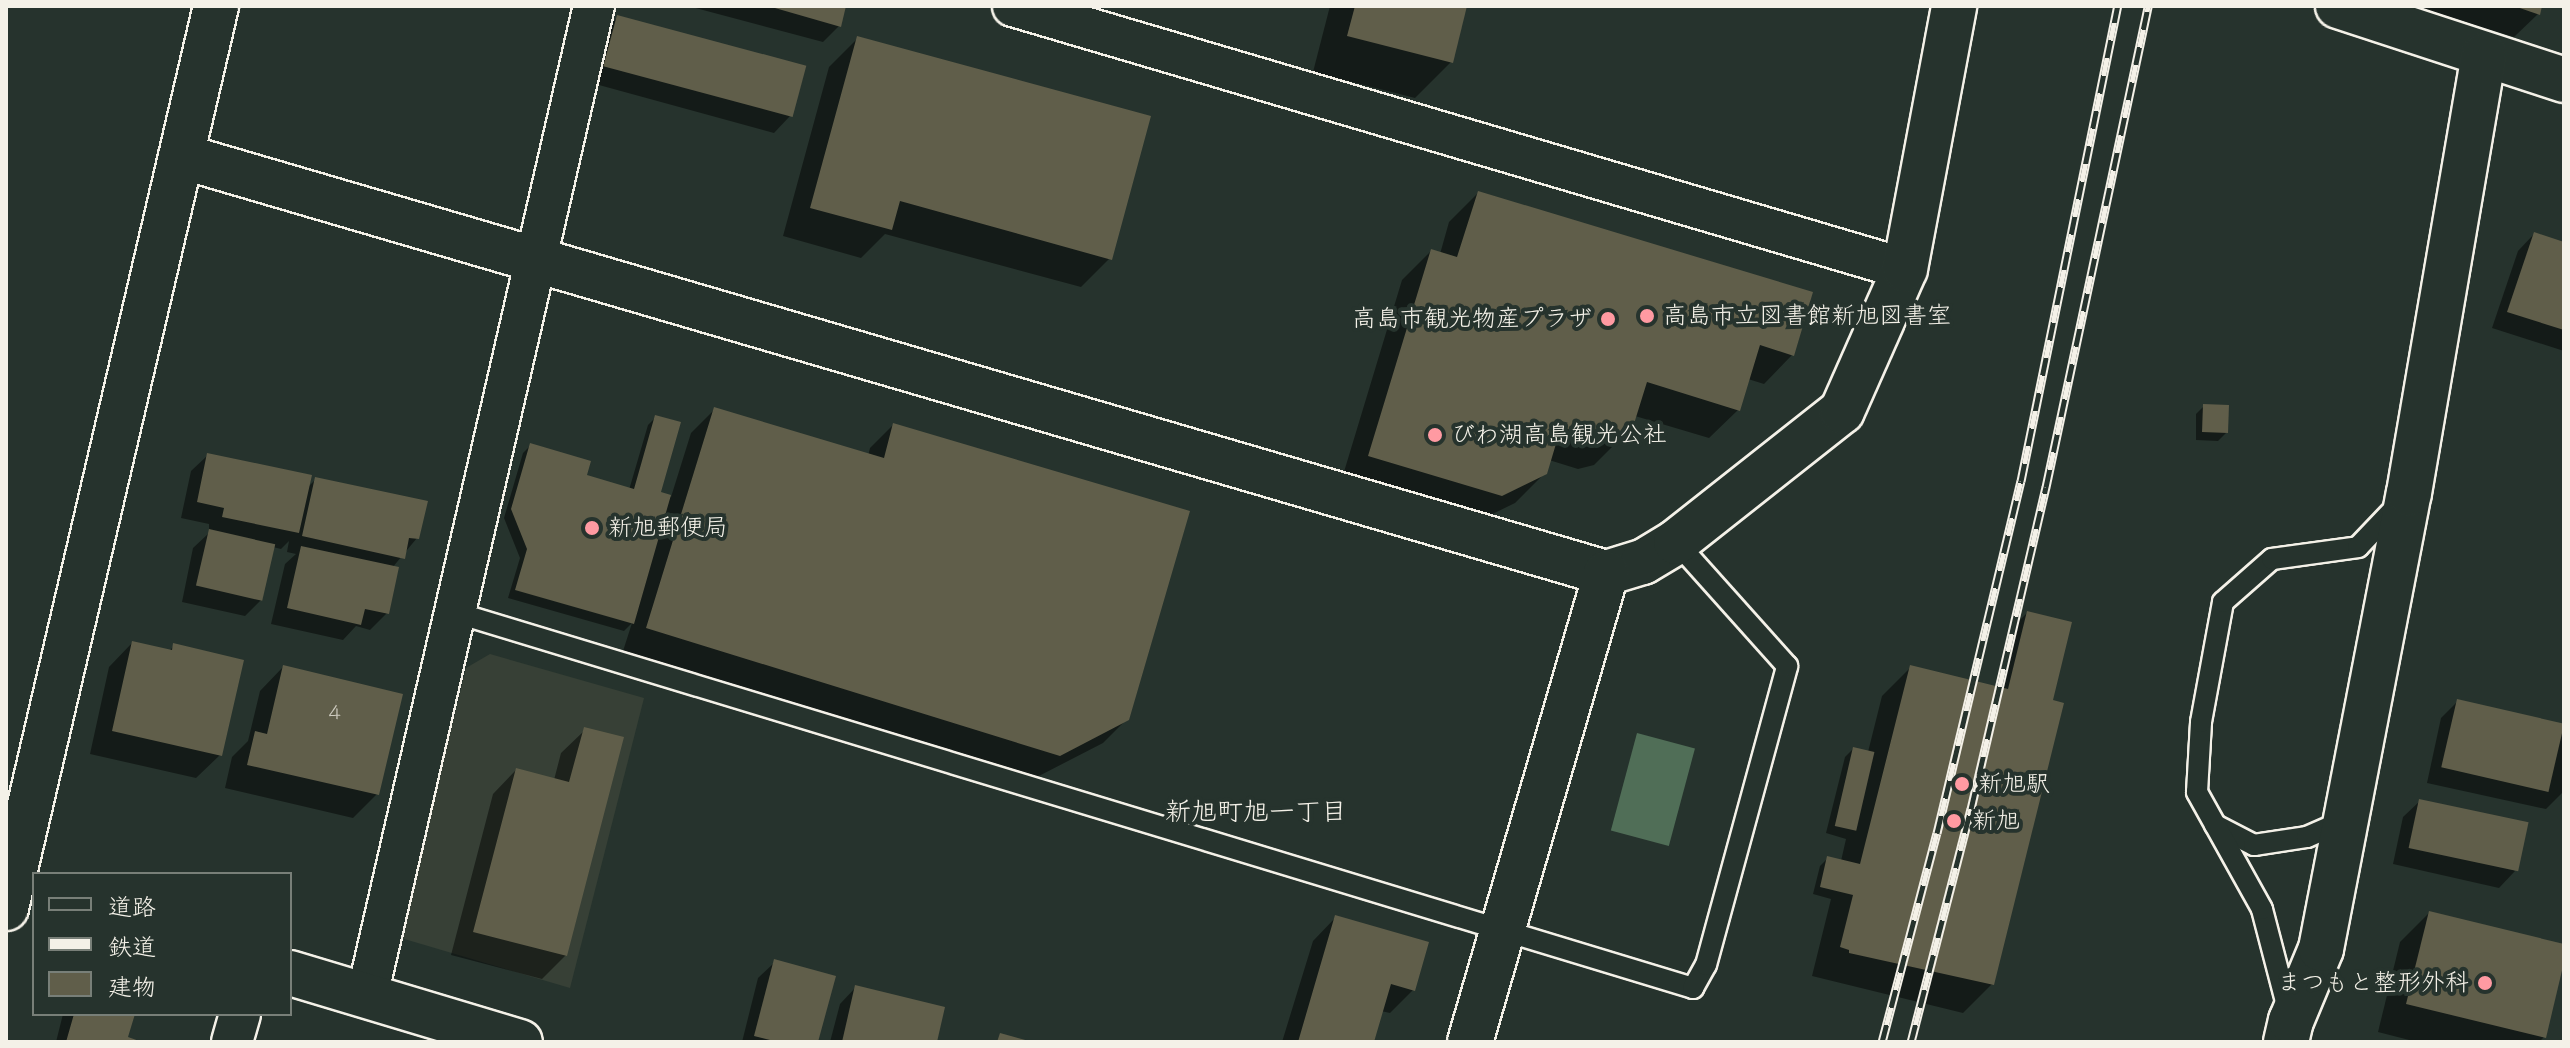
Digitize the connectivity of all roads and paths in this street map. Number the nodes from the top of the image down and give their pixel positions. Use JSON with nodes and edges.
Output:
{"nodes":[{"id":1,"x":216,"y":6,"type":"edge"},
{"id":2,"x":594,"y":6,"type":"edge"},
{"id":3,"x":1013,"y":6,"type":"edge"},
{"id":4,"x":1954,"y":6,"type":"edge"},
{"id":5,"x":2338,"y":6,"type":"edge"},
{"id":6,"x":2484,"y":55,"type":"junction"},
{"id":7,"x":2564,"y":80,"type":"edge"},
{"id":8,"x":181,"y":156,"type":"junction"},
{"id":9,"x":536,"y":260,"type":"junction"},
{"id":10,"x":1905,"y":269,"type":"junction"},
{"id":11,"x":2409,"y":493,"type":"junction"},
{"id":12,"x":1676,"y":542,"type":"junction"},
{"id":13,"x":1606,"y":573,"type":"junction"},
{"id":14,"x":454,"y":612,"type":"junction"},
{"id":15,"x":2346,"y":820,"type":"junction"},
{"id":16,"x":2215,"y":824,"type":"junction"},
{"id":17,"x":14,"y":896,"type":"edge"},
{"id":18,"x":1504,"y":932,"type":"junction"},
{"id":19,"x":292,"y":974,"type":"edge"},
{"id":20,"x":367,"y":996,"type":"junction"},
{"id":21,"x":239,"y":1016,"type":"edge"},
{"id":22,"x":2289,"y":1031,"type":"edge"},
{"id":23,"x":232,"y":1042,"type":"edge"},
{"id":24,"x":520,"y":1042,"type":"edge"},
{"id":25,"x":1470,"y":1042,"type":"edge"}],
"edges":[{"from":1,"to":8,"type":"street"},
{"from":2,"to":9,"type":"street"},
{"from":3,"to":10,"type":"street"},
{"from":4,"to":10,"type":"street"},
{"from":5,"to":6,"type":"street"},
{"from":6,"to":7,"type":"street"},
{"from":6,"to":11,"type":"street"},
{"from":8,"to":9,"type":"street"},
{"from":8,"to":17,"type":"street"},
{"from":9,"to":13,"type":"street"},
{"from":9,"to":14,"type":"street"},
{"from":10,"to":12,"type":"street"},
{"from":11,"to":15,"type":"street"},
{"from":11,"to":16,"type":"lane"},
{"from":12,"to":13,"type":"street"},
{"from":12,"to":18,"type":"lane"},
{"from":13,"to":18,"type":"street"},
{"from":14,"to":18,"type":"lane"},
{"from":14,"to":20,"type":"street"},
{"from":15,"to":16,"type":"lane"},
{"from":15,"to":22,"type":"street"},
{"from":16,"to":22,"type":"lane"},
{"from":18,"to":25,"type":"street"},
{"from":19,"to":20,"type":"street"},
{"from":20,"to":24,"type":"street"},
{"from":21,"to":23,"type":"street"}]}
